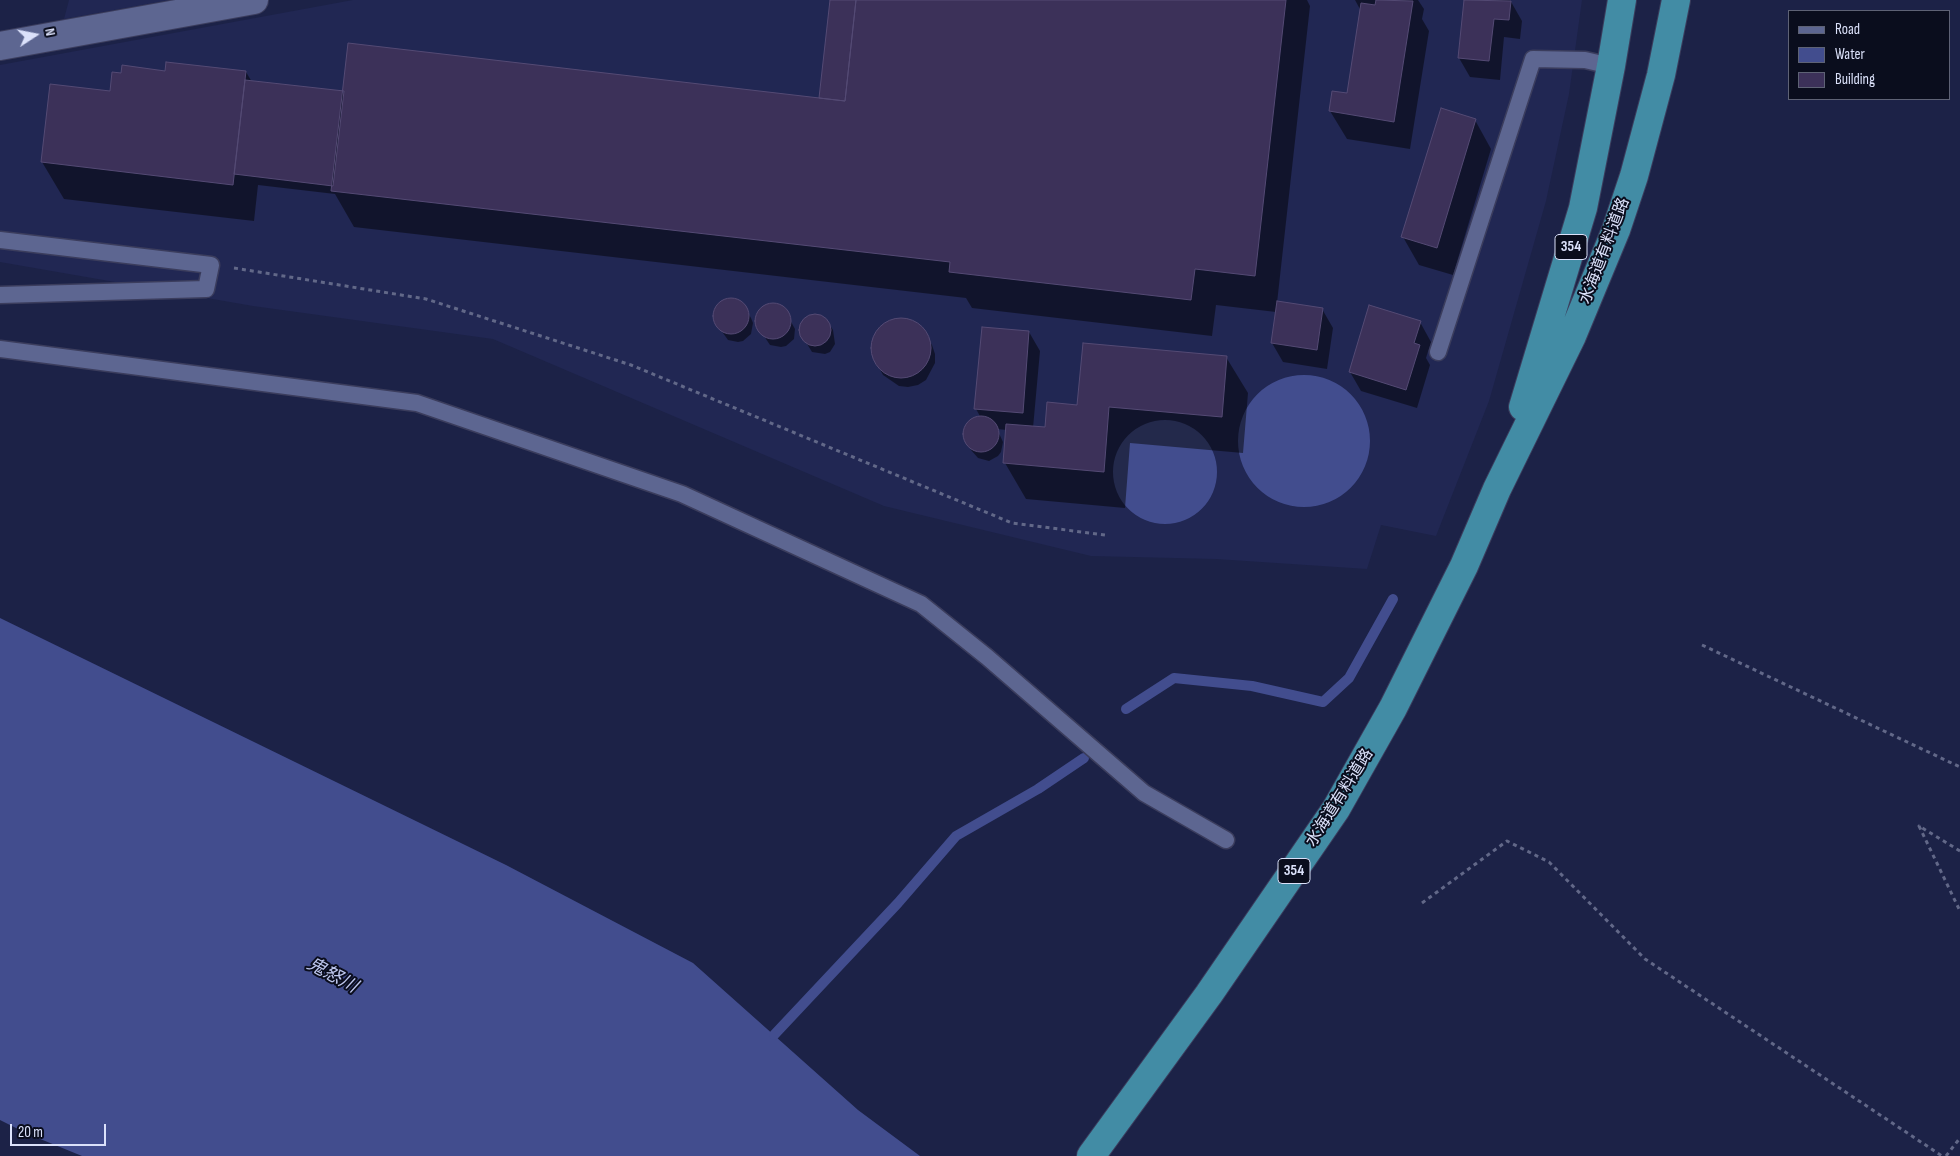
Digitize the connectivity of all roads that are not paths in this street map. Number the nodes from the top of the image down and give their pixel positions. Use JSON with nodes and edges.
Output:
{"nodes":[{"id":1,"x":254,"y":0,"type":"edge"},
{"id":2,"x":1622,"y":0,"type":"edge"},
{"id":3,"x":1676,"y":0,"type":"edge"},
{"id":4,"x":0,"y":46,"type":"edge"},
{"id":5,"x":1611,"y":66,"type":"junction"},
{"id":6,"x":0,"y":240,"type":"edge"},
{"id":7,"x":0,"y":295,"type":"edge"},
{"id":8,"x":0,"y":349,"type":"edge"},
{"id":9,"x":1438,"y":352,"type":"dead end"},
{"id":10,"x":1497,"y":489,"type":"junction"},
{"id":11,"x":1226,"y":840,"type":"dead end"},
{"id":12,"x":1091,"y":1156,"type":"edge"}],
"edges":[{"from":1,"to":4,"type":"street"},
{"from":2,"to":5,"type":"highway","name":"水海道有料道路","number":"354"},
{"from":3,"to":10,"type":"highway","name":"水海道有料道路","number":"354"},
{"from":5,"to":9,"type":"lane"},
{"from":5,"to":10,"type":"highway","name":"水海道有料道路","number":"354"},
{"from":6,"to":7,"type":"lane"},
{"from":8,"to":11,"type":"lane"},
{"from":10,"to":12,"type":"highway","name":"水海道有料道路","number":"354"}]}
